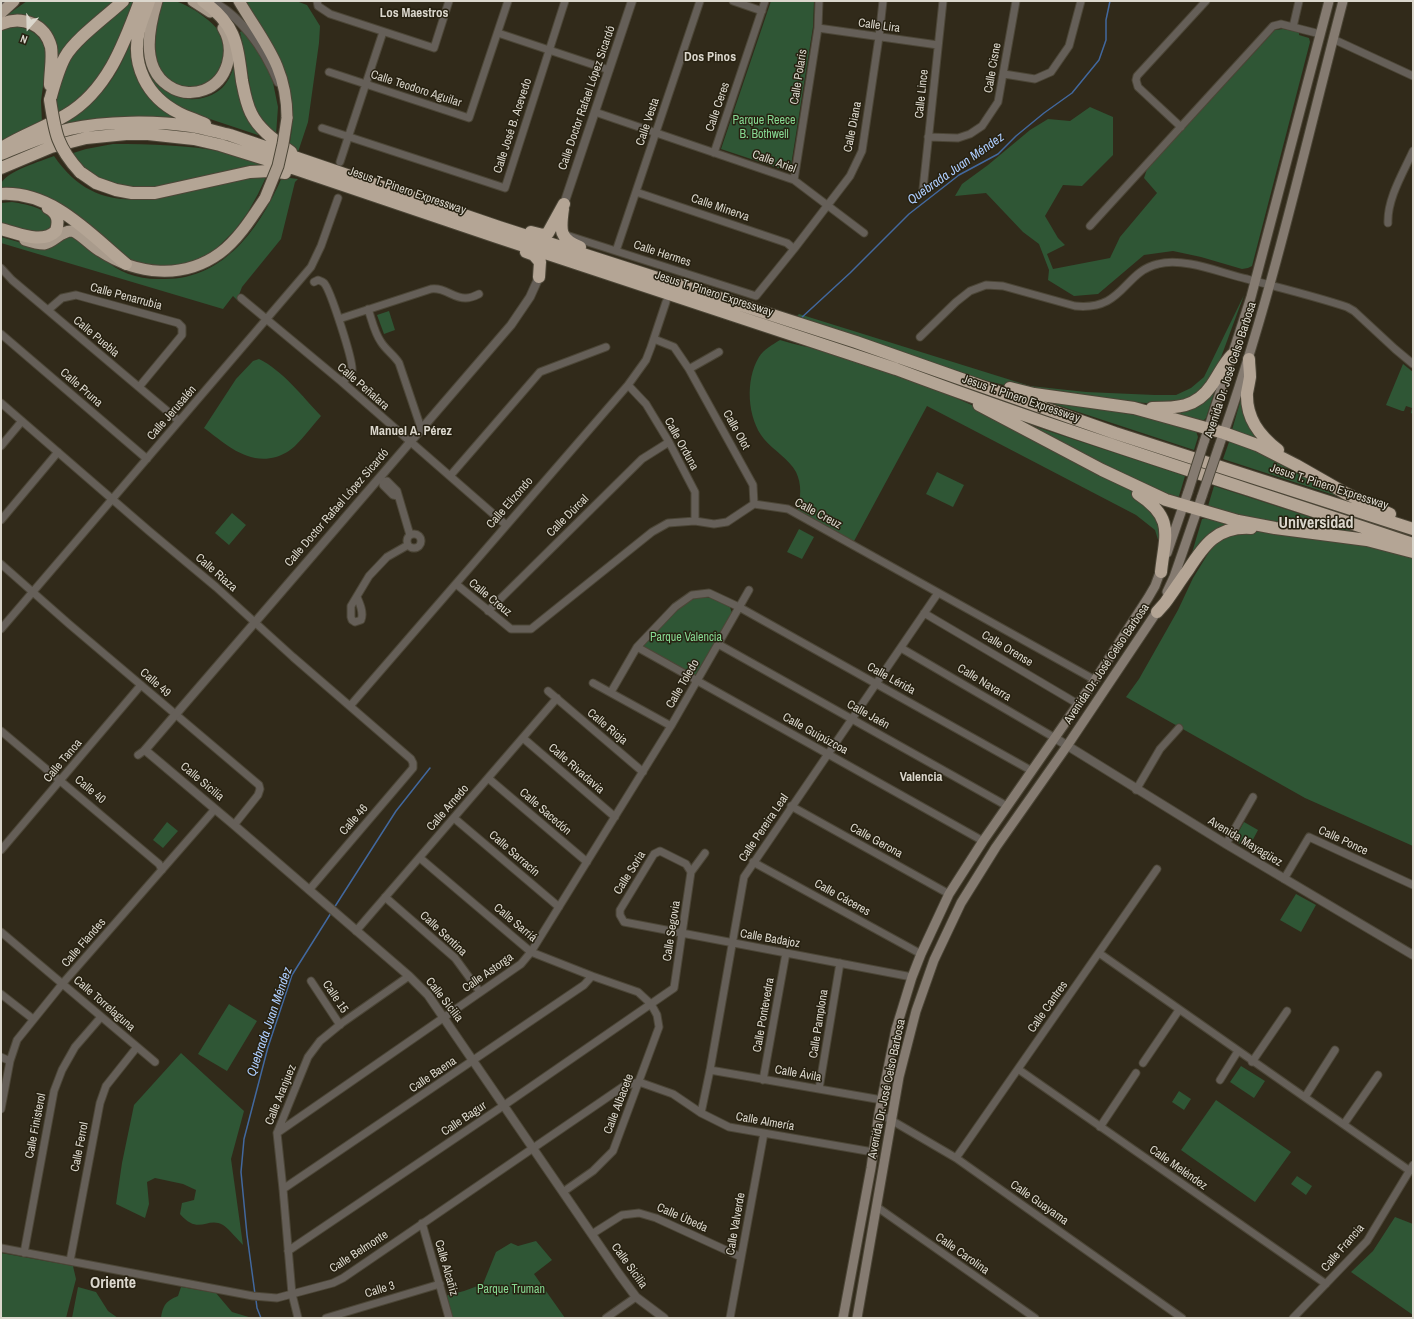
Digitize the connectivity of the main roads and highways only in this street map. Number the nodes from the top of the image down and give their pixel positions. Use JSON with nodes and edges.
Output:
{"nodes":[{"id":1,"x":14,"y":1,"type":"edge"},
{"id":2,"x":123,"y":1,"type":"edge"},
{"id":3,"x":193,"y":1,"type":"edge"},
{"id":4,"x":203,"y":1,"type":"edge"},
{"id":5,"x":239,"y":1,"type":"edge"},
{"id":6,"x":1329,"y":1,"type":"edge"},
{"id":7,"x":1343,"y":1,"type":"edge"},
{"id":8,"x":148,"y":3,"type":"edge"},
{"id":9,"x":1,"y":13,"type":"edge"},
{"id":10,"x":1,"y":24,"type":"edge"},
{"id":11,"x":50,"y":100,"type":"junction"},
{"id":12,"x":230,"y":135,"type":"junction"},
{"id":13,"x":1,"y":148,"type":"edge"},
{"id":14,"x":1289,"y":149,"type":"junction"},
{"id":15,"x":1304,"y":153,"type":"junction"},
{"id":16,"x":1,"y":154,"type":"edge"},
{"id":17,"x":300,"y":158,"type":"junction"},
{"id":18,"x":1,"y":168,"type":"edge"},
{"id":19,"x":352,"y":187,"type":"junction"},
{"id":20,"x":1,"y":194,"type":"edge"},
{"id":21,"x":1,"y":197,"type":"edge"},
{"id":22,"x":1,"y":229,"type":"edge"},
{"id":23,"x":498,"y":232,"type":"junction"},
{"id":24,"x":1,"y":234,"type":"edge"},
{"id":25,"x":126,"y":264,"type":"junction"},
{"id":26,"x":596,"y":264,"type":"junction"},
{"id":27,"x":1232,"y":355,"type":"junction"},
{"id":28,"x":1249,"y":359,"type":"junction"},
{"id":29,"x":950,"y":374,"type":"junction"},
{"id":30,"x":945,"y":387,"type":"junction"},
{"id":31,"x":1134,"y":408,"type":"junction"},
{"id":32,"x":1208,"y":428,"type":"junction"},
{"id":33,"x":1224,"y":433,"type":"junction"},
{"id":34,"x":1296,"y":465,"type":"junction"},
{"id":35,"x":1102,"y":470,"type":"junction"},
{"id":36,"x":1183,"y":505,"type":"junction"},
{"id":37,"x":1198,"y":510,"type":"junction"},
{"id":38,"x":1413,"y":524,"type":"edge"},
{"id":39,"x":1275,"y":528,"type":"junction"},
{"id":40,"x":1413,"y":530,"type":"edge"},
{"id":41,"x":1413,"y":544,"type":"edge"},
{"id":42,"x":1413,"y":552,"type":"edge"},
{"id":43,"x":1160,"y":572,"type":"junction"},
{"id":44,"x":1157,"y":612,"type":"junction"},
{"id":45,"x":871,"y":1168,"type":"junction"},
{"id":46,"x":877,"y":1207,"type":"junction"},
{"id":47,"x":843,"y":1318,"type":"edge"},
{"id":48,"x":857,"y":1318,"type":"edge"}],
"edges":[{"from":1,"to":9,"type":"highway"},
{"from":2,"to":11,"type":"highway"},
{"from":3,"to":8,"type":"highway"},
{"from":4,"to":17,"type":"highway"},
{"from":5,"to":25,"type":"highway","bridge":true},
{"from":6,"to":14,"type":"main road","name":"Avenida Dr. José Celso Barbosa"},
{"from":7,"to":15,"type":"main road","name":"Avenida Dr. José Celso Barbosa"},
{"from":8,"to":12,"type":"highway"},
{"from":8,"to":13,"type":"highway"},
{"from":10,"to":11,"type":"highway"},
{"from":11,"to":19,"type":"highway","bridge":true},
{"from":12,"to":16,"type":"highway","name":"Jesus T. Pinero Expressway"},
{"from":12,"to":17,"type":"highway","name":"Jesus T. Pinero Expressway"},
{"from":14,"to":15,"type":"main road"},
{"from":14,"to":27,"type":"main road","name":"Avenida Dr. José Celso Barbosa"},
{"from":15,"to":28,"type":"main road","name":"Avenida Dr. José Celso Barbosa"},
{"from":17,"to":23,"type":"highway","name":"Jesus T. Pinero Expressway"},
{"from":18,"to":19,"type":"highway","name":"Jesus T. Pinero Expressway"},
{"from":19,"to":23,"type":"highway","name":"Jesus T. Pinero Expressway"},
{"from":20,"to":25,"type":"highway"},
{"from":21,"to":22,"type":"highway"},
{"from":23,"to":26,"type":"highway","name":"Jesus T. Pinero Expressway"},
{"from":23,"to":26,"type":"highway"},
{"from":23,"to":26,"type":"highway"},
{"from":24,"to":25,"type":"highway"},
{"from":26,"to":29,"type":"highway","name":"Jesus T. Pinero Expressway"},
{"from":26,"to":30,"type":"highway","name":"Jesus T. Pinero Expressway"},
{"from":27,"to":31,"type":"highway"},
{"from":27,"to":32,"type":"main road","name":"Avenida Dr. José Celso Barbosa"},
{"from":28,"to":33,"type":"main road","name":"Avenida Dr. José Celso Barbosa"},
{"from":28,"to":34,"type":"highway"},
{"from":29,"to":31,"type":"highway"},
{"from":29,"to":40,"type":"highway","name":"Jesus T. Pinero Expressway"},
{"from":30,"to":35,"type":"highway"},
{"from":30,"to":41,"type":"highway","name":"Jesus T. Pinero Expressway"},
{"from":31,"to":32,"type":"highway"},
{"from":32,"to":33,"type":"highway"},
{"from":32,"to":36,"type":"main road","name":"Avenida Dr. José Celso Barbosa","bridge":true},
{"from":33,"to":34,"type":"highway"},
{"from":33,"to":37,"type":"main road","name":"Avenida Dr. José Celso Barbosa","bridge":true},
{"from":34,"to":38,"type":"highway"},
{"from":35,"to":36,"type":"highway"},
{"from":35,"to":43,"type":"highway"},
{"from":36,"to":37,"type":"highway"},
{"from":36,"to":43,"type":"main road","name":"Avenida Dr. José Celso Barbosa"},
{"from":37,"to":39,"type":"highway"},
{"from":37,"to":44,"type":"main road","name":"Avenida Dr. José Celso Barbosa"},
{"from":39,"to":42,"type":"highway"},
{"from":39,"to":44,"type":"highway"},
{"from":43,"to":45,"type":"main road","name":"Avenida Dr. José Celso Barbosa"},
{"from":44,"to":46,"type":"main road","name":"Avenida Dr. José Celso Barbosa"},
{"from":45,"to":46,"type":"main road"},
{"from":45,"to":47,"type":"main road","name":"Avenida Dr. José Celso Barbosa"},
{"from":46,"to":48,"type":"main road","name":"Avenida Dr. José Celso Barbosa"}]}
